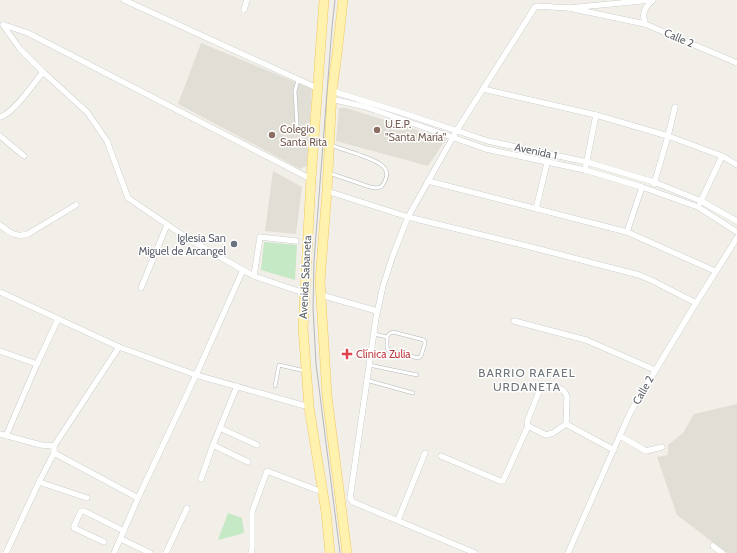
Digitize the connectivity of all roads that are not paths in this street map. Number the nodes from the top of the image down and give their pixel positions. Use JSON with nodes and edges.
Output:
{"nodes":[{"id":1,"x":124,"y":0,"type":"edge"},
{"id":2,"x":247,"y":0,"type":"edge"},
{"id":3,"x":324,"y":0,"type":"edge"},
{"id":4,"x":343,"y":0,"type":"edge"},
{"id":5,"x":652,"y":0,"type":"edge"},
{"id":6,"x":569,"y":8,"type":"junction"},
{"id":7,"x":244,"y":10,"type":"dead end"},
{"id":8,"x":2,"y":24,"type":"edge"},
{"id":9,"x":646,"y":24,"type":"junction"},
{"id":10,"x":737,"y":63,"type":"edge"},
{"id":11,"x":43,"y":72,"type":"junction"},
{"id":12,"x":298,"y":80,"type":"junction"},
{"id":13,"x":317,"y":88,"type":"junction"},
{"id":14,"x":483,"y":89,"type":"junction"},
{"id":15,"x":331,"y":95,"type":"junction"},
{"id":16,"x":675,"y":107,"type":"dead end"},
{"id":17,"x":596,"y":115,"type":"junction"},
{"id":18,"x":0,"y":117,"type":"edge"},
{"id":19,"x":297,"y":125,"type":"dead end"},
{"id":20,"x":457,"y":130,"type":"junction"},
{"id":21,"x":0,"y":136,"type":"edge"},
{"id":22,"x":668,"y":136,"type":"junction"},
{"id":23,"x":454,"y":137,"type":"junction"},
{"id":24,"x":328,"y":145,"type":"junction"},
{"id":25,"x":523,"y":148,"type":"junction"},
{"id":26,"x":24,"y":156,"type":"dead end"},
{"id":27,"x":722,"y":156,"type":"junction"},
{"id":28,"x":522,"y":157,"type":"junction"},
{"id":29,"x":547,"y":162,"type":"junction"},
{"id":30,"x":587,"y":162,"type":"junction"},
{"id":31,"x":737,"y":165,"type":"edge"},
{"id":32,"x":585,"y":170,"type":"junction"},
{"id":33,"x":327,"y":172,"type":"junction"},
{"id":34,"x":311,"y":179,"type":"junction"},
{"id":35,"x":428,"y":181,"type":"junction"},
{"id":36,"x":654,"y":182,"type":"junction"},
{"id":37,"x":642,"y":187,"type":"junction"},
{"id":38,"x":652,"y":190,"type":"junction"},
{"id":39,"x":326,"y":191,"type":"junction"},
{"id":40,"x":701,"y":201,"type":"junction"},
{"id":41,"x":76,"y":205,"type":"dead end"},
{"id":42,"x":698,"y":207,"type":"junction"},
{"id":43,"x":536,"y":209,"type":"junction"},
{"id":44,"x":408,"y":217,"type":"junction"},
{"id":45,"x":737,"y":221,"type":"edge"},
{"id":46,"x":0,"y":225,"type":"edge"},
{"id":47,"x":167,"y":225,"type":"junction"},
{"id":48,"x":627,"y":232,"type":"junction"},
{"id":49,"x":737,"y":232,"type":"edge"},
{"id":50,"x":737,"y":238,"type":"edge"},
{"id":51,"x":296,"y":241,"type":"dead end"},
{"id":52,"x":243,"y":270,"type":"junction"},
{"id":53,"x":715,"y":272,"type":"junction"},
{"id":54,"x":254,"y":276,"type":"junction"},
{"id":55,"x":142,"y":288,"type":"dead end"},
{"id":56,"x":0,"y":292,"type":"edge"},
{"id":57,"x":304,"y":293,"type":"junction"},
{"id":58,"x":321,"y":296,"type":"junction"},
{"id":59,"x":696,"y":303,"type":"junction"},
{"id":60,"x":377,"y":311,"type":"junction"},
{"id":61,"x":58,"y":319,"type":"junction"},
{"id":62,"x":514,"y":321,"type":"dead end"},
{"id":63,"x":374,"y":334,"type":"junction"},
{"id":64,"x":387,"y":337,"type":"junction"},
{"id":65,"x":119,"y":346,"type":"junction"},
{"id":66,"x":0,"y":351,"type":"edge"},
{"id":67,"x":37,"y":364,"type":"junction"},
{"id":68,"x":369,"y":365,"type":"junction"},
{"id":69,"x":655,"y":370,"type":"junction"},
{"id":70,"x":306,"y":371,"type":"junction"},
{"id":71,"x":196,"y":375,"type":"junction"},
{"id":72,"x":417,"y":375,"type":"dead end"},
{"id":73,"x":366,"y":380,"type":"junction"},
{"id":74,"x":237,"y":386,"type":"junction"},
{"id":75,"x":275,"y":386,"type":"dead end"},
{"id":76,"x":413,"y":393,"type":"dead end"},
{"id":77,"x":309,"y":407,"type":"junction"},
{"id":78,"x":566,"y":424,"type":"junction"},
{"id":79,"x":528,"y":426,"type":"junction"},
{"id":80,"x":220,"y":428,"type":"junction"},
{"id":81,"x":3,"y":435,"type":"edge"},
{"id":82,"x":620,"y":436,"type":"junction"},
{"id":83,"x":213,"y":445,"type":"junction"},
{"id":84,"x":257,"y":445,"type":"dead end"},
{"id":85,"x":662,"y":447,"type":"dead end"},
{"id":86,"x":54,"y":450,"type":"junction"},
{"id":87,"x":614,"y":450,"type":"junction"},
{"id":88,"x":425,"y":452,"type":"dead end"},
{"id":89,"x":441,"y":456,"type":"dead end"},
{"id":90,"x":248,"y":462,"type":"dead end"},
{"id":91,"x":201,"y":480,"type":"dead end"},
{"id":92,"x":39,"y":482,"type":"junction"},
{"id":93,"x":322,"y":492,"type":"junction"},
{"id":94,"x":87,"y":498,"type":"dead end"},
{"id":95,"x":138,"y":498,"type":"junction"},
{"id":96,"x":187,"y":508,"type":"dead end"},
{"id":97,"x":398,"y":520,"type":"junction"},
{"id":98,"x":124,"y":531,"type":"junction"},
{"id":99,"x":120,"y":538,"type":"junction"},
{"id":100,"x":104,"y":542,"type":"dead end"},
{"id":101,"x":713,"y":546,"type":"dead end"},
{"id":102,"x":6,"y":553,"type":"edge"},
{"id":103,"x":114,"y":553,"type":"edge"},
{"id":104,"x":150,"y":553,"type":"edge"},
{"id":105,"x":166,"y":553,"type":"edge"},
{"id":106,"x":251,"y":553,"type":"edge"},
{"id":107,"x":330,"y":553,"type":"edge"},
{"id":108,"x":347,"y":553,"type":"edge"},
{"id":109,"x":475,"y":553,"type":"edge"},
{"id":110,"x":568,"y":553,"type":"edge"},
{"id":111,"x":722,"y":553,"type":"edge"}],
"edges":[{"from":1,"to":12,"type":"street"},
{"from":2,"to":7,"type":"street"},
{"from":3,"to":13,"type":"main road","name":"Avenida Sabaneta"},
{"from":4,"to":15,"type":"main road","name":"Avenida Sabaneta"},
{"from":5,"to":6,"type":"street"},
{"from":5,"to":9,"type":"street"},
{"from":6,"to":9,"type":"street","name":"Calle 2"},
{"from":6,"to":14,"type":"street"},
{"from":8,"to":11,"type":"street"},
{"from":8,"to":34,"type":"street"},
{"from":9,"to":10,"type":"street","name":"Calle 2"},
{"from":11,"to":18,"type":"street"},
{"from":11,"to":47,"type":"street"},
{"from":12,"to":13,"type":"street"},
{"from":12,"to":19,"type":"lane"},
{"from":13,"to":34,"type":"main road","name":"Avenida Sabaneta"},
{"from":14,"to":17,"type":"street"},
{"from":14,"to":20,"type":"street"},
{"from":15,"to":20,"type":"street","name":"Avenida 1"},
{"from":15,"to":23,"type":"street"},
{"from":15,"to":24,"type":"main road","name":"Avenida Sabaneta"},
{"from":16,"to":22,"type":"street"},
{"from":17,"to":22,"type":"street"},
{"from":17,"to":30,"type":"street"},
{"from":20,"to":23,"type":"street"},
{"from":20,"to":25,"type":"street","name":"Avenida 1"},
{"from":21,"to":26,"type":"street"},
{"from":22,"to":27,"type":"street"},
{"from":22,"to":36,"type":"street"},
{"from":23,"to":28,"type":"street"},
{"from":23,"to":35,"type":"street"},
{"from":24,"to":33,"type":"main road","name":"Avenida Sabaneta"},
{"from":24,"to":33,"type":"lane"},
{"from":25,"to":28,"type":"street"},
{"from":25,"to":30,"type":"street","name":"Avenida 1"},
{"from":27,"to":31,"type":"street"},
{"from":27,"to":40,"type":"street"},
{"from":28,"to":29,"type":"street"},
{"from":29,"to":32,"type":"street"},
{"from":29,"to":43,"type":"street"},
{"from":30,"to":32,"type":"street"},
{"from":30,"to":36,"type":"street","name":"Avenida 1"},
{"from":32,"to":37,"type":"street"},
{"from":33,"to":39,"type":"main road","name":"Avenida Sabaneta"},
{"from":34,"to":57,"type":"main road","name":"Avenida Sabaneta"},
{"from":35,"to":43,"type":"street"},
{"from":35,"to":44,"type":"street"},
{"from":36,"to":38,"type":"street"},
{"from":36,"to":40,"type":"street","name":"Avenida 1"},
{"from":37,"to":38,"type":"street"},
{"from":37,"to":48,"type":"street"},
{"from":38,"to":42,"type":"street"},
{"from":39,"to":44,"type":"street"},
{"from":39,"to":58,"type":"main road","name":"Avenida Sabaneta"},
{"from":40,"to":42,"type":"street"},
{"from":40,"to":45,"type":"street","name":"Avenida 1"},
{"from":41,"to":46,"type":"street"},
{"from":42,"to":49,"type":"street"},
{"from":43,"to":48,"type":"street"},
{"from":44,"to":59,"type":"street"},
{"from":44,"to":60,"type":"street"},
{"from":47,"to":52,"type":"street"},
{"from":47,"to":55,"type":"street"},
{"from":48,"to":53,"type":"street"},
{"from":50,"to":53,"type":"street","name":"Calle 2"},
{"from":51,"to":54,"type":"street"},
{"from":52,"to":54,"type":"street"},
{"from":52,"to":71,"type":"street"},
{"from":53,"to":59,"type":"street","name":"Calle 2"},
{"from":54,"to":57,"type":"street"},
{"from":56,"to":61,"type":"street"},
{"from":57,"to":70,"type":"main road","name":"Avenida Sabaneta"},
{"from":58,"to":60,"type":"street"},
{"from":58,"to":108,"type":"main road","name":"Avenida Sabaneta"},
{"from":59,"to":69,"type":"street","name":"Calle 2"},
{"from":60,"to":63,"type":"street"},
{"from":61,"to":65,"type":"street"},
{"from":61,"to":67,"type":"street"},
{"from":62,"to":69,"type":"street"},
{"from":63,"to":64,"type":"lane"},
{"from":63,"to":68,"type":"street"},
{"from":64,"to":64,"type":"lane"},
{"from":65,"to":71,"type":"street"},
{"from":65,"to":86,"type":"street"},
{"from":66,"to":67,"type":"street"},
{"from":67,"to":81,"type":"street"},
{"from":68,"to":72,"type":"lane"},
{"from":68,"to":73,"type":"street"},
{"from":69,"to":82,"type":"street","name":"Calle 2"},
{"from":70,"to":75,"type":"lane"},
{"from":70,"to":77,"type":"main road","name":"Avenida Sabaneta"},
{"from":71,"to":74,"type":"street"},
{"from":71,"to":95,"type":"street"},
{"from":73,"to":76,"type":"lane"},
{"from":73,"to":97,"type":"street"},
{"from":74,"to":77,"type":"street"},
{"from":74,"to":80,"type":"street"},
{"from":77,"to":93,"type":"main road","name":"Avenida Sabaneta"},
{"from":78,"to":79,"type":"street"},
{"from":78,"to":79,"type":"street"},
{"from":78,"to":87,"type":"street"},
{"from":79,"to":89,"type":"street"},
{"from":80,"to":83,"type":"street"},
{"from":80,"to":84,"type":"street"},
{"from":81,"to":86,"type":"street"},
{"from":82,"to":85,"type":"street"},
{"from":82,"to":87,"type":"street","name":"Calle 2"},
{"from":83,"to":90,"type":"street"},
{"from":83,"to":91,"type":"street"},
{"from":86,"to":92,"type":"street"},
{"from":86,"to":95,"type":"street"},
{"from":87,"to":110,"type":"street","name":"Calle 2"},
{"from":88,"to":97,"type":"street"},
{"from":92,"to":94,"type":"street"},
{"from":92,"to":102,"type":"street"},
{"from":93,"to":106,"type":"street"},
{"from":93,"to":107,"type":"main road","name":"Avenida Sabaneta"},
{"from":95,"to":98,"type":"street"},
{"from":96,"to":105,"type":"street"},
{"from":97,"to":109,"type":"street"},
{"from":98,"to":99,"type":"street"},
{"from":98,"to":100,"type":"street"},
{"from":99,"to":103,"type":"street"},
{"from":99,"to":104,"type":"street"},
{"from":101,"to":111,"type":"street"}]}
